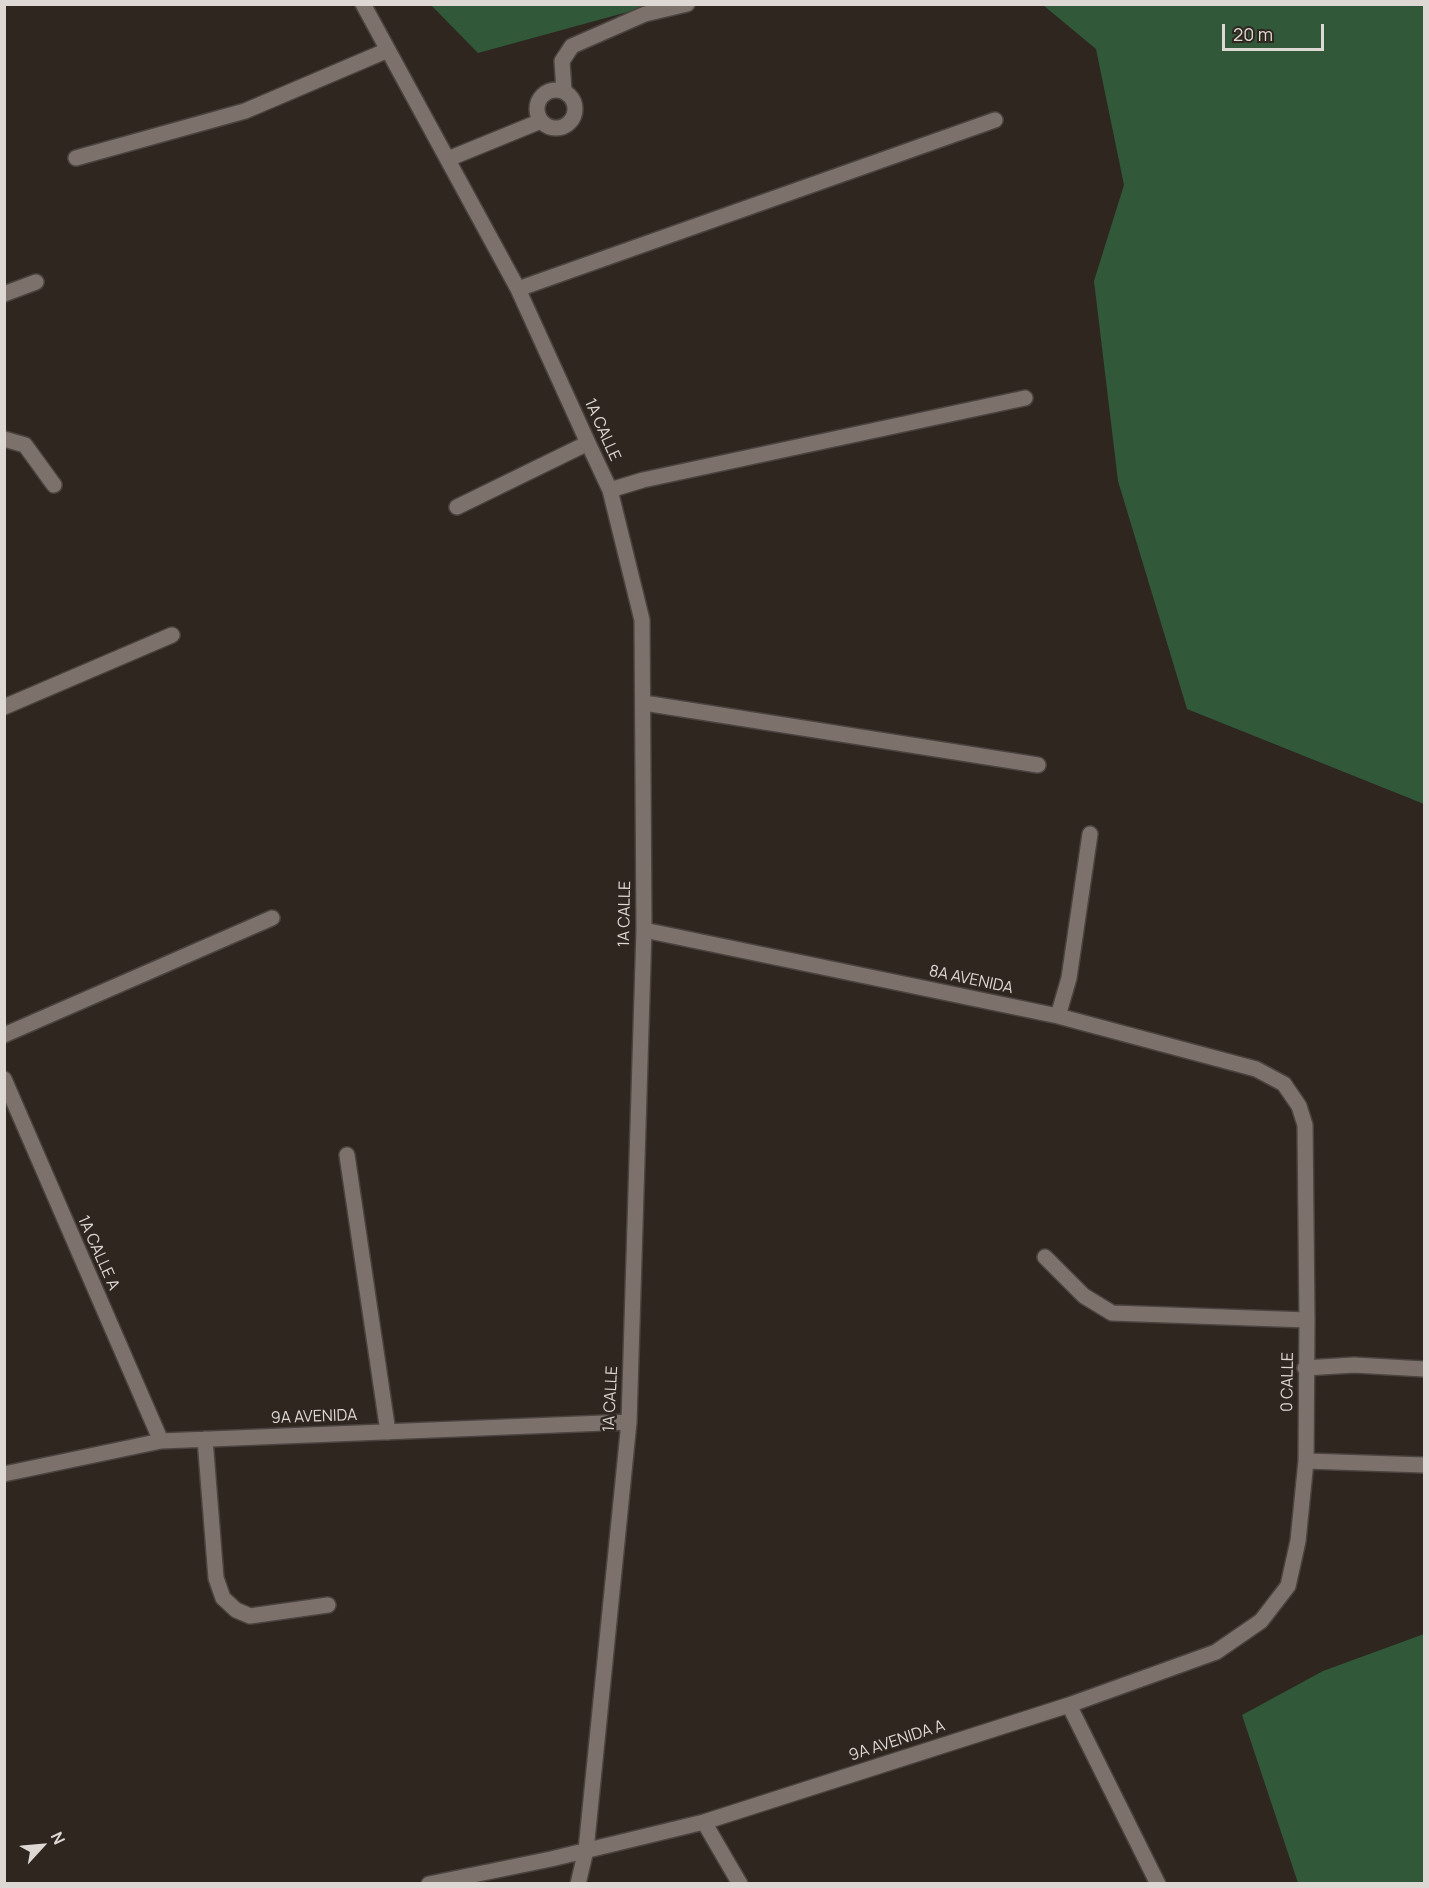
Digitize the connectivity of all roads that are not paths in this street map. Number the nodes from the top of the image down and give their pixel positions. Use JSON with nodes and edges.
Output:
{"nodes":[{"id":1,"x":363,"y":4,"type":"edge"},
{"id":2,"x":687,"y":4,"type":"edge"},
{"id":3,"x":388,"y":51,"type":"junction"},
{"id":4,"x":564,"y":91,"type":"junction"},
{"id":5,"x":995,"y":120,"type":"dead end"},
{"id":6,"x":541,"y":121,"type":"junction"},
{"id":7,"x":76,"y":158,"type":"dead end"},
{"id":8,"x":448,"y":159,"type":"junction"},
{"id":9,"x":36,"y":282,"type":"dead end"},
{"id":10,"x":518,"y":289,"type":"junction"},
{"id":11,"x":4,"y":294,"type":"edge"},
{"id":12,"x":1025,"y":398,"type":"dead end"},
{"id":13,"x":4,"y":439,"type":"edge"},
{"id":14,"x":588,"y":443,"type":"junction"},
{"id":15,"x":54,"y":485,"type":"dead end"},
{"id":16,"x":610,"y":490,"type":"junction"},
{"id":17,"x":457,"y":507,"type":"dead end"},
{"id":18,"x":171,"y":635,"type":"dead end"},
{"id":19,"x":644,"y":703,"type":"junction"},
{"id":20,"x":4,"y":707,"type":"edge"},
{"id":21,"x":1038,"y":765,"type":"dead end"},
{"id":22,"x":1090,"y":834,"type":"dead end"},
{"id":23,"x":272,"y":918,"type":"dead end"},
{"id":24,"x":644,"y":930,"type":"junction"},
{"id":25,"x":1058,"y":1017,"type":"junction"},
{"id":26,"x":4,"y":1035,"type":"edge"},
{"id":27,"x":4,"y":1079,"type":"edge"},
{"id":28,"x":1284,"y":1084,"type":"joint"},
{"id":29,"x":347,"y":1155,"type":"dead end"},
{"id":30,"x":1045,"y":1257,"type":"dead end"},
{"id":31,"x":1308,"y":1320,"type":"junction"},
{"id":32,"x":1305,"y":1368,"type":"junction"},
{"id":33,"x":1425,"y":1369,"type":"edge"},
{"id":34,"x":629,"y":1422,"type":"junction"},
{"id":35,"x":388,"y":1432,"type":"junction"},
{"id":36,"x":205,"y":1439,"type":"junction"},
{"id":37,"x":161,"y":1441,"type":"junction"},
{"id":38,"x":1306,"y":1461,"type":"junction"},
{"id":39,"x":1425,"y":1465,"type":"edge"},
{"id":40,"x":4,"y":1474,"type":"edge"},
{"id":41,"x":328,"y":1605,"type":"dead end"},
{"id":42,"x":1216,"y":1652,"type":"joint"},
{"id":43,"x":1069,"y":1705,"type":"junction"},
{"id":44,"x":704,"y":1822,"type":"junction"},
{"id":45,"x":586,"y":1850,"type":"junction"},
{"id":46,"x":429,"y":1884,"type":"edge"},
{"id":47,"x":578,"y":1884,"type":"edge"},
{"id":48,"x":740,"y":1884,"type":"edge"},
{"id":49,"x":1158,"y":1884,"type":"edge"}],
"edges":[{"from":1,"to":3,"type":"street","name":"1A CALLE"},
{"from":2,"to":4,"type":"street"},
{"from":3,"to":7,"type":"street"},
{"from":3,"to":8,"type":"street","name":"1A CALLE"},
{"from":4,"to":6,"type":"street"},
{"from":4,"to":6,"type":"street"},
{"from":5,"to":10,"type":"street"},
{"from":6,"to":8,"type":"street"},
{"from":8,"to":10,"type":"street","name":"1A CALLE"},
{"from":9,"to":11,"type":"street"},
{"from":10,"to":14,"type":"street","name":"1A CALLE"},
{"from":12,"to":16,"type":"street"},
{"from":13,"to":15,"type":"street"},
{"from":14,"to":16,"type":"street","name":"1A CALLE"},
{"from":14,"to":17,"type":"street"},
{"from":16,"to":19,"type":"street","name":"1A CALLE"},
{"from":18,"to":20,"type":"street"},
{"from":19,"to":21,"type":"street"},
{"from":19,"to":24,"type":"street","name":"1A CALLE"},
{"from":22,"to":25,"type":"street"},
{"from":23,"to":26,"type":"street"},
{"from":24,"to":25,"type":"street","name":"8A AVENIDA"},
{"from":24,"to":34,"type":"street","name":"1A CALLE"},
{"from":25,"to":28,"type":"street","name":"8A AVENIDA"},
{"from":27,"to":37,"type":"street","name":"1A CALLE A"},
{"from":28,"to":31,"type":"street","name":"0 CALLE"},
{"from":29,"to":35,"type":"street"},
{"from":30,"to":31,"type":"street"},
{"from":31,"to":32,"type":"street","name":"0 CALLE"},
{"from":32,"to":33,"type":"street"},
{"from":32,"to":38,"type":"street","name":"0 CALLE"},
{"from":34,"to":35,"type":"street","name":"9A AVENIDA"},
{"from":34,"to":45,"type":"street","name":"1A CALLE"},
{"from":35,"to":36,"type":"street","name":"9A AVENIDA"},
{"from":36,"to":37,"type":"street","name":"9A AVENIDA"},
{"from":36,"to":41,"type":"street"},
{"from":37,"to":40,"type":"street","name":"9A AVENIDA"},
{"from":38,"to":39,"type":"street"},
{"from":38,"to":42,"type":"street","name":"0 CALLE"},
{"from":42,"to":43,"type":"street","name":"9A AVENIDA A"},
{"from":43,"to":44,"type":"street","name":"9A AVENIDA A"},
{"from":43,"to":49,"type":"street"},
{"from":44,"to":45,"type":"street","name":"9A AVENIDA A"},
{"from":44,"to":48,"type":"street"},
{"from":45,"to":46,"type":"street","name":"9A AVENIDA A"},
{"from":45,"to":47,"type":"street","name":"1A CALLE"}]}
